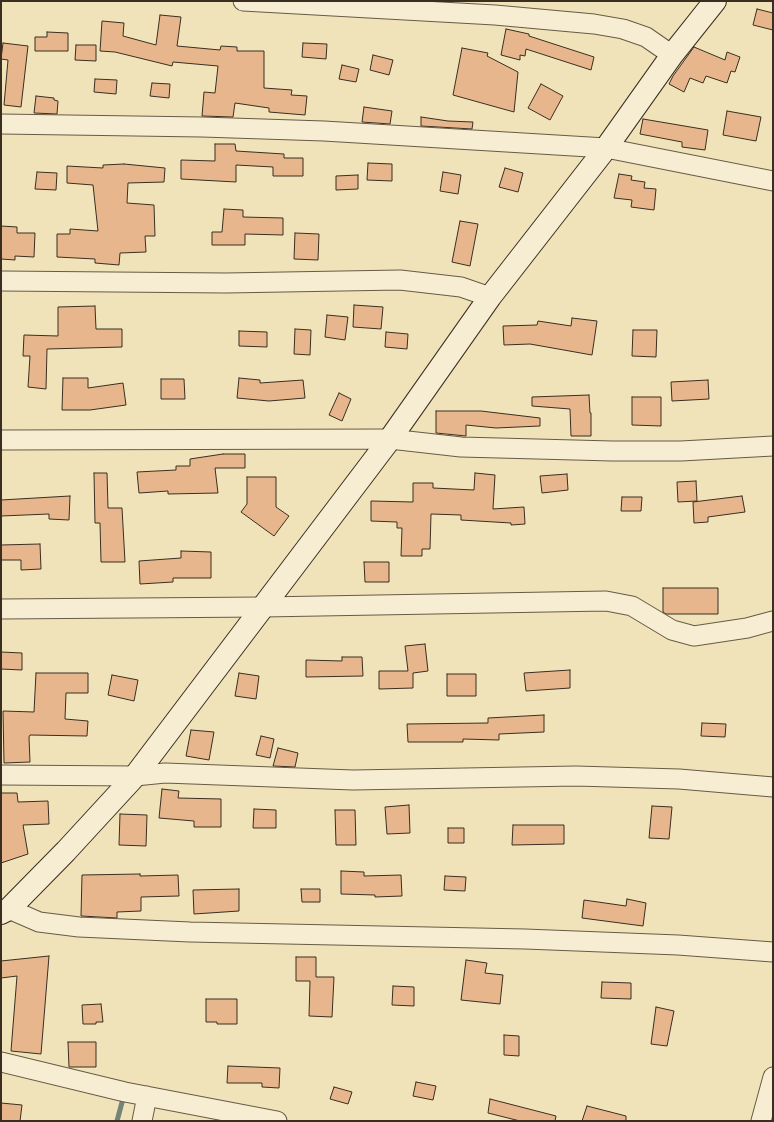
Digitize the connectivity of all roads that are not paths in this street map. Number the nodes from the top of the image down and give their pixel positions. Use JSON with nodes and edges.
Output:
{"nodes":[{"id":1,"x":243,"y":1,"type":"edge"},
{"id":2,"x":714,"y":1,"type":"edge"},
{"id":3,"x":672,"y":55,"type":"junction"},
{"id":4,"x":1,"y":124,"type":"edge"},
{"id":5,"x":606,"y":148,"type":"junction"},
{"id":6,"x":773,"y":181,"type":"edge"},
{"id":7,"x":1,"y":281,"type":"edge"},
{"id":8,"x":490,"y":297,"type":"junction"},
{"id":9,"x":390,"y":439,"type":"junction"},
{"id":10,"x":1,"y":440,"type":"edge"},
{"id":11,"x":773,"y":446,"type":"edge"},
{"id":12,"x":263,"y":607,"type":"junction"},
{"id":13,"x":1,"y":609,"type":"edge"},
{"id":14,"x":773,"y":621,"type":"edge"},
{"id":15,"x":1,"y":775,"type":"edge"},
{"id":16,"x":135,"y":776,"type":"junction"},
{"id":17,"x":773,"y":787,"type":"edge"},
{"id":18,"x":5,"y":911,"type":"edge"},
{"id":19,"x":773,"y":952,"type":"edge"},
{"id":20,"x":1,"y":1062,"type":"edge"},
{"id":21,"x":773,"y":1077,"type":"edge"},
{"id":22,"x":147,"y":1096,"type":"junction"},
{"id":23,"x":246,"y":1118,"type":"edge"},
{"id":24,"x":142,"y":1121,"type":"edge"},
{"id":25,"x":277,"y":1121,"type":"edge"},
{"id":26,"x":761,"y":1121,"type":"edge"}],
"edges":[{"from":1,"to":3,"type":"street"},
{"from":2,"to":3,"type":"street"},
{"from":3,"to":5,"type":"street"},
{"from":4,"to":5,"type":"street"},
{"from":5,"to":6,"type":"street"},
{"from":5,"to":8,"type":"street"},
{"from":7,"to":8,"type":"street"},
{"from":8,"to":9,"type":"street"},
{"from":9,"to":10,"type":"street"},
{"from":9,"to":11,"type":"street"},
{"from":9,"to":12,"type":"street"},
{"from":12,"to":13,"type":"street"},
{"from":12,"to":14,"type":"street"},
{"from":12,"to":16,"type":"street"},
{"from":15,"to":16,"type":"street"},
{"from":16,"to":17,"type":"street"},
{"from":16,"to":18,"type":"street"},
{"from":18,"to":19,"type":"street"},
{"from":20,"to":22,"type":"street"},
{"from":21,"to":26,"type":"street"},
{"from":22,"to":23,"type":"street"},
{"from":22,"to":24,"type":"street"},
{"from":23,"to":25,"type":"street"}]}
